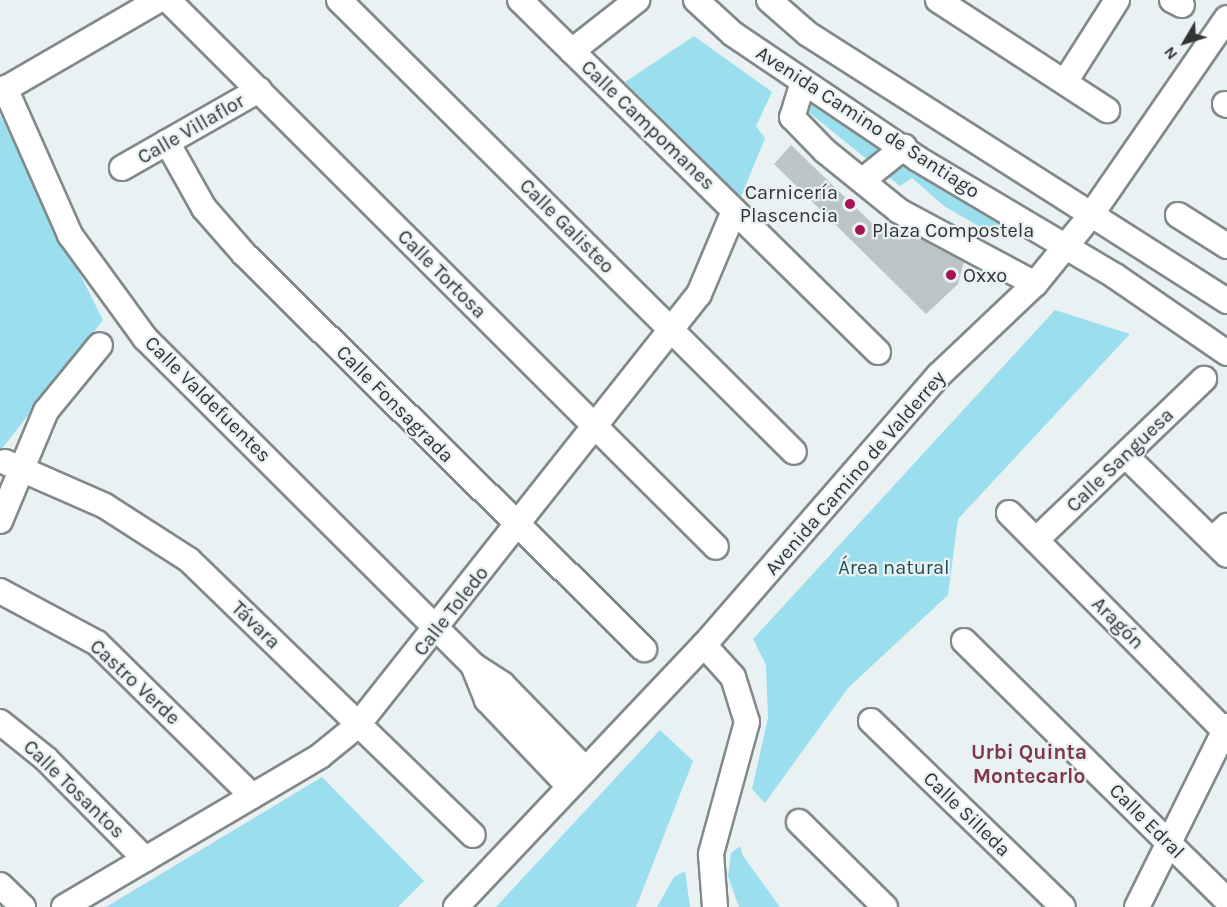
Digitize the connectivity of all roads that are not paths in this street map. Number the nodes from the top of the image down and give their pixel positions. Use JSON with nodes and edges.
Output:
{"nodes":[{"id":1,"x":159,"y":0,"type":"edge"},
{"id":2,"x":168,"y":0,"type":"edge"},
{"id":3,"x":339,"y":0,"type":"edge"},
{"id":4,"x":520,"y":0,"type":"edge"},
{"id":5,"x":637,"y":0,"type":"edge"},
{"id":6,"x":696,"y":0,"type":"edge"},
{"id":7,"x":768,"y":0,"type":"edge"},
{"id":8,"x":938,"y":0,"type":"edge"},
{"id":9,"x":1117,"y":0,"type":"edge"},
{"id":10,"x":1227,"y":18,"type":"edge"},
{"id":11,"x":572,"y":51,"type":"junction"},
{"id":12,"x":803,"y":82,"type":"junction"},
{"id":13,"x":1065,"y":82,"type":"junction"},
{"id":14,"x":2,"y":90,"type":"edge"},
{"id":15,"x":259,"y":90,"type":"junction"},
{"id":16,"x":1107,"y":110,"type":"dead end"},
{"id":17,"x":167,"y":142,"type":"junction"},
{"id":18,"x":904,"y":147,"type":"junction"},
{"id":19,"x":122,"y":168,"type":"dead end"},
{"id":20,"x":863,"y":180,"type":"junction"},
{"id":21,"x":734,"y":211,"type":"junction"},
{"id":22,"x":1091,"y":214,"type":"junction"},
{"id":23,"x":1178,"y":214,"type":"dead end"},
{"id":24,"x":1227,"y":246,"type":"edge"},
{"id":25,"x":1066,"y":247,"type":"junction"},
{"id":26,"x":1035,"y":284,"type":"junction"},
{"id":27,"x":1227,"y":301,"type":"edge"},
{"id":28,"x":671,"y":330,"type":"junction"},
{"id":29,"x":100,"y":345,"type":"dead end"},
{"id":30,"x":878,"y":352,"type":"dead end"},
{"id":31,"x":1227,"y":353,"type":"edge"},
{"id":32,"x":1204,"y":379,"type":"dead end"},
{"id":33,"x":595,"y":426,"type":"junction"},
{"id":34,"x":794,"y":452,"type":"dead end"},
{"id":35,"x":1126,"y":456,"type":"junction"},
{"id":36,"x":12,"y":465,"type":"junction"},
{"id":37,"x":1009,"y":513,"type":"dead end"},
{"id":38,"x":0,"y":521,"type":"edge"},
{"id":39,"x":518,"y":525,"type":"junction"},
{"id":40,"x":1036,"y":540,"type":"junction"},
{"id":41,"x":1222,"y":540,"type":"edge"},
{"id":42,"x":717,"y":547,"type":"dead end"},
{"id":43,"x":0,"y":591,"type":"edge"},
{"id":44,"x":439,"y":626,"type":"junction"},
{"id":45,"x":964,"y":640,"type":"dead end"},
{"id":46,"x":704,"y":645,"type":"junction"},
{"id":47,"x":644,"y":649,"type":"dead end"},
{"id":48,"x":871,"y":721,"type":"dead end"},
{"id":49,"x":0,"y":722,"type":"edge"},
{"id":50,"x":359,"y":724,"type":"junction"},
{"id":51,"x":1226,"y":730,"type":"edge"},
{"id":52,"x":577,"y":777,"type":"junction"},
{"id":53,"x":252,"y":796,"type":"junction"},
{"id":54,"x":799,"y":822,"type":"dead end"},
{"id":55,"x":474,"y":835,"type":"dead end"},
{"id":56,"x":1172,"y":845,"type":"junction"},
{"id":57,"x":145,"y":859,"type":"junction"},
{"id":58,"x":0,"y":885,"type":"edge"},
{"id":59,"x":1227,"y":900,"type":"edge"},
{"id":60,"x":716,"y":903,"type":"edge"},
{"id":61,"x":23,"y":907,"type":"edge"},
{"id":62,"x":64,"y":907,"type":"edge"},
{"id":63,"x":456,"y":907,"type":"edge"},
{"id":64,"x":885,"y":907,"type":"edge"},
{"id":65,"x":1063,"y":907,"type":"edge"},
{"id":66,"x":1137,"y":907,"type":"edge"}],
"edges":[{"from":1,"to":14,"type":"street"},
{"from":2,"to":15,"type":"street","name":"Calle Tortosa"},
{"from":3,"to":28,"type":"street","name":"Calle Galisteo"},
{"from":4,"to":11,"type":"street","name":"Calle Campomanes"},
{"from":5,"to":11,"type":"street"},
{"from":6,"to":12,"type":"street","name":"Avenida Camino de Santiago"},
{"from":7,"to":22,"type":"street"},
{"from":8,"to":13,"type":"street"},
{"from":9,"to":13,"type":"street"},
{"from":10,"to":22,"type":"street","name":"Avenida Camino de Valderrey"},
{"from":11,"to":21,"type":"street","name":"Calle Campomanes"},
{"from":12,"to":18,"type":"street","name":"Avenida Camino de Santiago"},
{"from":12,"to":20,"type":"street"},
{"from":13,"to":16,"type":"street"},
{"from":14,"to":44,"type":"street","name":"Calle Valdefuentes"},
{"from":15,"to":17,"type":"street","name":"Calle Villaflor"},
{"from":15,"to":33,"type":"street","name":"Calle Tortosa"},
{"from":17,"to":19,"type":"street","name":"Calle Villaflor"},
{"from":17,"to":39,"type":"street","name":"Calle Fonsagrada"},
{"from":18,"to":20,"type":"street"},
{"from":18,"to":25,"type":"street","name":"Avenida Camino de Santiago"},
{"from":20,"to":26,"type":"street"},
{"from":21,"to":28,"type":"street","name":"Calle Toledo"},
{"from":21,"to":30,"type":"street","name":"Calle Campomanes"},
{"from":22,"to":25,"type":"street","name":"Avenida Camino de Valderrey"},
{"from":22,"to":27,"type":"street"},
{"from":23,"to":24,"type":"street"},
{"from":25,"to":26,"type":"street","name":"Avenida Camino de Valderrey"},
{"from":25,"to":31,"type":"street","name":"Avenida Camino de Santiago"},
{"from":26,"to":46,"type":"street","name":"Avenida Camino de Valderrey"},
{"from":28,"to":33,"type":"street","name":"Calle Toledo"},
{"from":28,"to":34,"type":"street","name":"Calle Galisteo"},
{"from":29,"to":36,"type":"street"},
{"from":32,"to":35,"type":"street","name":"Calle Sanguesa"},
{"from":33,"to":39,"type":"street","name":"Calle Toledo"},
{"from":33,"to":42,"type":"street","name":"Calle Tortosa"},
{"from":35,"to":40,"type":"street","name":"Calle Sanguesa"},
{"from":35,"to":41,"type":"street"},
{"from":36,"to":38,"type":"street"},
{"from":36,"to":50,"type":"street","name":"Távara"},
{"from":37,"to":40,"type":"street","name":"Aragón"},
{"from":39,"to":44,"type":"street","name":"Calle Toledo"},
{"from":39,"to":47,"type":"street","name":"Calle Fonsagrada"},
{"from":40,"to":51,"type":"street","name":"Aragón"},
{"from":43,"to":53,"type":"street","name":"Castro Verde"},
{"from":44,"to":50,"type":"street","name":"Calle Toledo"},
{"from":44,"to":52,"type":"street","name":"Calle Valdefuentes"},
{"from":45,"to":56,"type":"street","name":"Calle Edral"},
{"from":46,"to":52,"type":"street","name":"Avenida Camino de Valderrey"},
{"from":46,"to":60,"type":"street"},
{"from":48,"to":65,"type":"street","name":"Calle Silleda"},
{"from":49,"to":57,"type":"street","name":"Calle Tosantos"},
{"from":50,"to":53,"type":"street","name":"Calle Toledo"},
{"from":50,"to":55,"type":"street","name":"Távara"},
{"from":51,"to":56,"type":"street"},
{"from":52,"to":63,"type":"street","name":"Avenida Camino de Valderrey"},
{"from":53,"to":57,"type":"street","name":"Calle Toledo"},
{"from":54,"to":64,"type":"street"},
{"from":56,"to":59,"type":"street","name":"Calle Edral"},
{"from":56,"to":66,"type":"street"},
{"from":57,"to":62,"type":"street","name":"Calle Toledo"},
{"from":58,"to":61,"type":"street"}]}
